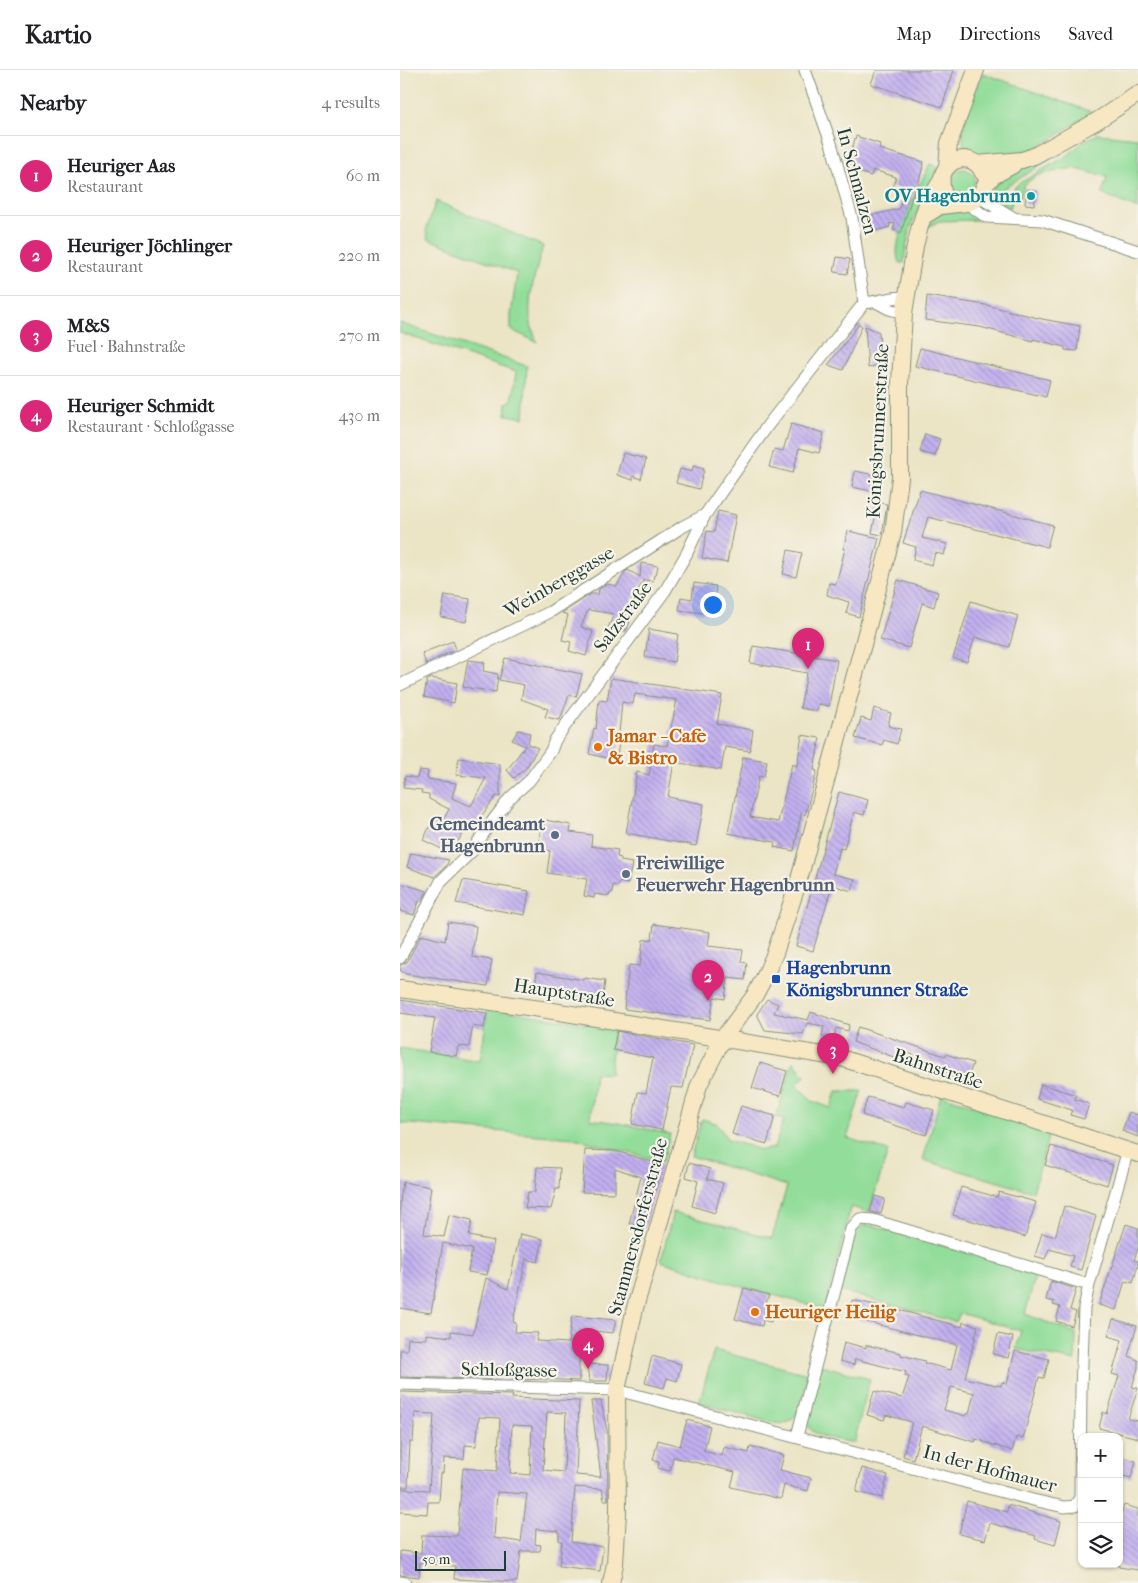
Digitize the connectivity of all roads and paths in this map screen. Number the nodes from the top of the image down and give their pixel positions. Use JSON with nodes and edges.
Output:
{"nodes":[{"id":1,"x":805,"y":70,"type":"edge"},
{"id":2,"x":976,"y":70,"type":"edge"},
{"id":3,"x":1138,"y":94,"type":"edge"},
{"id":4,"x":954,"y":131,"type":"junction"},
{"id":5,"x":1022,"y":160,"type":"junction"},
{"id":6,"x":972,"y":162,"type":"junction"},
{"id":7,"x":947,"y":166,"type":"junction"},
{"id":8,"x":941,"y":181,"type":"junction"},
{"id":9,"x":983,"y":188,"type":"junction"},
{"id":10,"x":963,"y":203,"type":"junction"},
{"id":11,"x":924,"y":216,"type":"junction"},
{"id":12,"x":1014,"y":218,"type":"junction"},
{"id":13,"x":1138,"y":251,"type":"edge"},
{"id":14,"x":907,"y":297,"type":"junction"},
{"id":15,"x":876,"y":302,"type":"junction"},
{"id":16,"x":864,"y":303,"type":"junction"},
{"id":17,"x":904,"y":313,"type":"junction"},
{"id":18,"x":705,"y":515,"type":"junction"},
{"id":19,"x":400,"y":684,"type":"edge"},
{"id":20,"x":400,"y":958,"type":"edge"},
{"id":21,"x":400,"y":989,"type":"edge"},
{"id":22,"x":723,"y":1038,"type":"junction"},
{"id":23,"x":1133,"y":1152,"type":"edge"},
{"id":24,"x":1088,"y":1285,"type":"junction"},
{"id":25,"x":400,"y":1384,"type":"edge"},
{"id":26,"x":617,"y":1390,"type":"junction"},
{"id":27,"x":796,"y":1436,"type":"junction"},
{"id":28,"x":400,"y":1582,"type":"edge"},
{"id":29,"x":405,"y":1583,"type":"edge"},
{"id":30,"x":611,"y":1583,"type":"edge"}],
"edges":[{"from":1,"to":16,"type":"street","name":"In Schmalzen"},
{"from":2,"to":4,"type":"street"},
{"from":3,"to":5,"type":"street"},
{"from":4,"to":6,"type":"street"},
{"from":4,"to":7,"type":"street"},
{"from":5,"to":6,"type":"street"},
{"from":5,"to":9,"type":"street"},
{"from":6,"to":7,"type":"street"},
{"from":6,"to":9,"type":"street"},
{"from":7,"to":8,"type":"street"},
{"from":8,"to":10,"type":"street"},
{"from":8,"to":11,"type":"street","name":"Königsbrunnerstraße"},
{"from":9,"to":10,"type":"street"},
{"from":9,"to":12,"type":"street"},
{"from":10,"to":11,"type":"street"},
{"from":10,"to":12,"type":"street"},
{"from":11,"to":14,"type":"street","name":"Königsbrunnerstraße"},
{"from":12,"to":13,"type":"street"},
{"from":14,"to":15,"type":"street"},
{"from":14,"to":17,"type":"street","name":"Königsbrunnerstraße"},
{"from":15,"to":16,"type":"street"},
{"from":15,"to":17,"type":"street"},
{"from":16,"to":18,"type":"street","name":"Salzstraße"},
{"from":17,"to":22,"type":"street","name":"Königsbrunnerstraße"},
{"from":18,"to":19,"type":"street","name":"Weinberggasse"},
{"from":18,"to":20,"type":"street","name":"Salzstraße"},
{"from":21,"to":22,"type":"street","name":"Hauptstraße"},
{"from":22,"to":23,"type":"street","name":"Bahnstraße"},
{"from":22,"to":26,"type":"street","name":"Stammersdorferstraße"},
{"from":23,"to":24,"type":"street","name":"In der Hofmauer"},
{"from":24,"to":27,"type":"street"},
{"from":24,"to":27,"type":"street","name":"In der Hofmauer"},
{"from":25,"to":26,"type":"street","name":"Schloßgasse"},
{"from":26,"to":27,"type":"street","name":"In der Hofmauer"},
{"from":26,"to":30,"type":"street","name":"Stammersdorferstraße"},
{"from":28,"to":29,"type":"street"}]}
